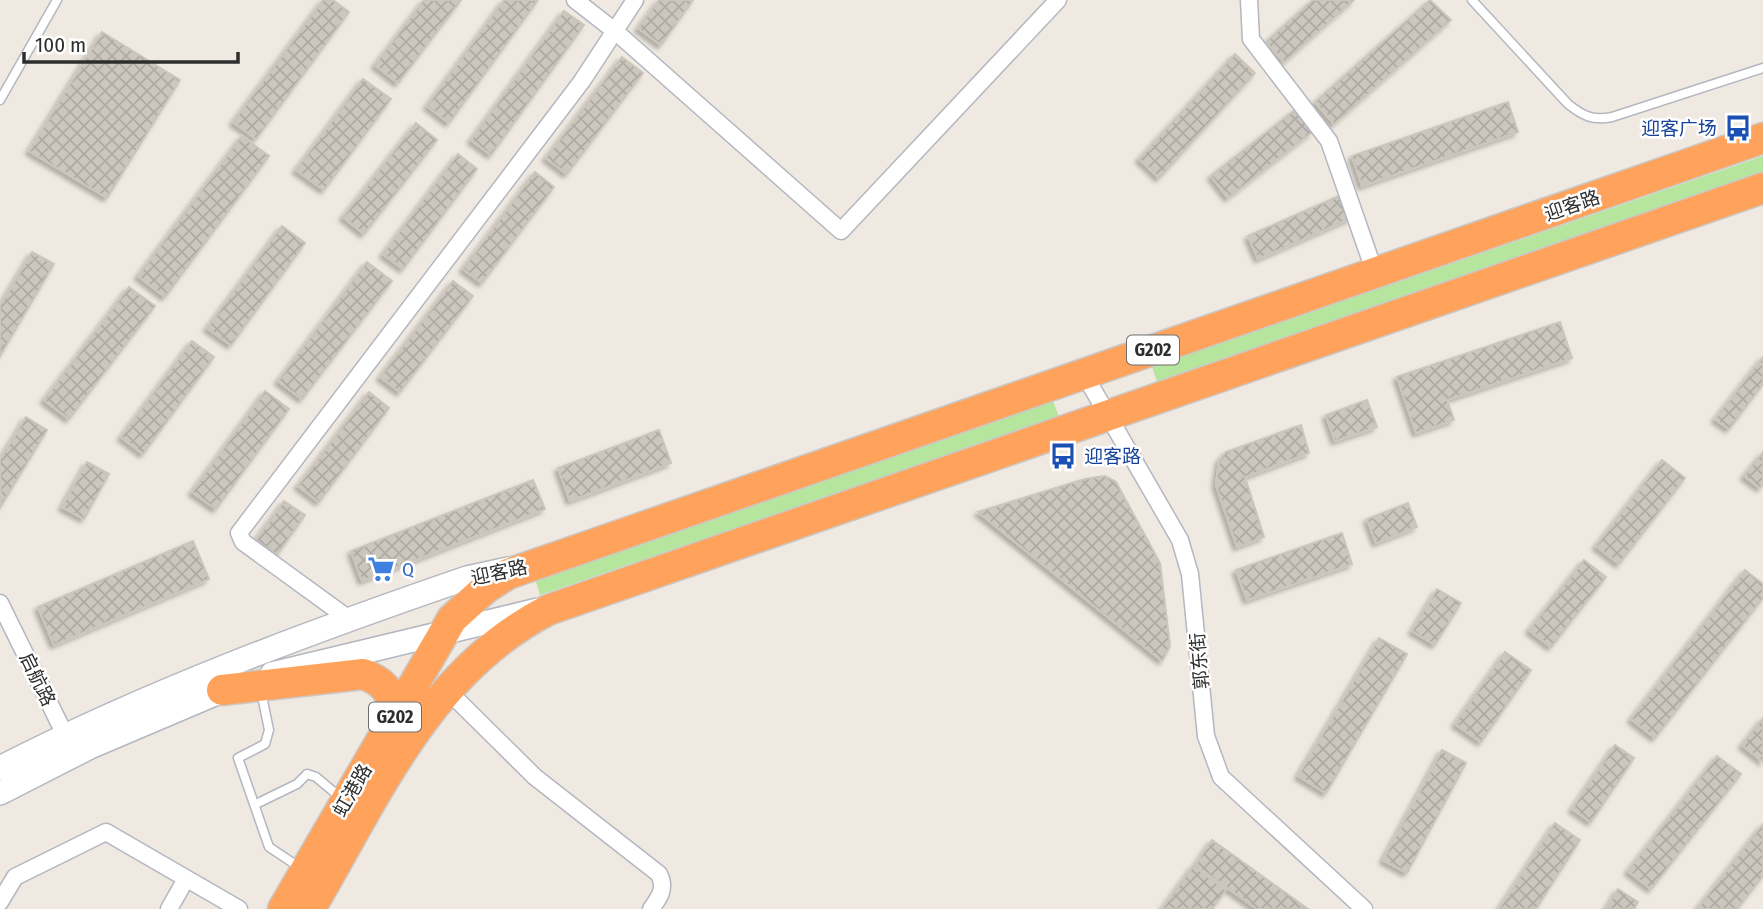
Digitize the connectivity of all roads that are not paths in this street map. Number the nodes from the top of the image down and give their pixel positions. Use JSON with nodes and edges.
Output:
{"nodes":[{"id":1,"x":57,"y":0,"type":"edge"},
{"id":2,"x":575,"y":0,"type":"edge"},
{"id":3,"x":635,"y":0,"type":"edge"},
{"id":4,"x":1058,"y":0,"type":"edge"},
{"id":5,"x":1249,"y":0,"type":"edge"},
{"id":6,"x":1472,"y":0,"type":"edge"},
{"id":7,"x":616,"y":32,"type":"junction"},
{"id":8,"x":1763,"y":68,"type":"edge"},
{"id":9,"x":0,"y":100,"type":"edge"},
{"id":10,"x":1763,"y":138,"type":"edge"},
{"id":11,"x":1763,"y":188,"type":"edge"},
{"id":12,"x":1375,"y":273,"type":"junction"},
{"id":13,"x":1084,"y":374,"type":"junction"},
{"id":14,"x":1108,"y":415,"type":"junction"},
{"id":15,"x":543,"y":562,"type":"junction"},
{"id":16,"x":570,"y":602,"type":"junction"},
{"id":17,"x":0,"y":603,"type":"edge"},
{"id":18,"x":349,"y":619,"type":"junction"},
{"id":19,"x":444,"y":632,"type":"junction"},
{"id":20,"x":260,"y":685,"type":"junction"},
{"id":21,"x":446,"y":689,"type":"junction"},
{"id":22,"x":222,"y":690,"type":"junction"},
{"id":23,"x":391,"y":723,"type":"junction"},
{"id":24,"x":70,"y":745,"type":"junction"},
{"id":25,"x":0,"y":768,"type":"edge"},
{"id":26,"x":0,"y":793,"type":"edge"},
{"id":27,"x":345,"y":802,"type":"junction"},
{"id":28,"x":256,"y":804,"type":"junction"},
{"id":29,"x":305,"y":871,"type":"junction"},
{"id":30,"x":186,"y":879,"type":"junction"},
{"id":31,"x":0,"y":902,"type":"edge"},
{"id":32,"x":169,"y":909,"type":"edge"},
{"id":33,"x":239,"y":909,"type":"edge"},
{"id":34,"x":283,"y":909,"type":"edge"},
{"id":35,"x":310,"y":909,"type":"edge"},
{"id":36,"x":651,"y":909,"type":"edge"},
{"id":37,"x":1364,"y":909,"type":"edge"}],
"edges":[{"from":1,"to":9,"type":"lane"},
{"from":2,"to":7,"type":"street"},
{"from":3,"to":7,"type":"street"},
{"from":4,"to":7,"type":"street"},
{"from":5,"to":12,"type":"street"},
{"from":6,"to":8,"type":"lane"},
{"from":7,"to":18,"type":"street"},
{"from":10,"to":12,"type":"highway","name":"迎客路","number":"G202"},
{"from":11,"to":14,"type":"highway","name":"迎客路","number":"G202"},
{"from":12,"to":13,"type":"highway","name":"迎客路","number":"G202"},
{"from":13,"to":14,"type":"street","name":"郭东街"},
{"from":13,"to":15,"type":"highway","name":"迎客路","number":"G202"},
{"from":14,"to":16,"type":"highway","name":"迎客路","number":"G202"},
{"from":14,"to":37,"type":"street","name":"郭东街"},
{"from":15,"to":18,"type":"main road","name":"迎客路"},
{"from":15,"to":19,"type":"highway","name":"虹港路","number":"G202"},
{"from":16,"to":19,"type":"main road","name":"迎客路"},
{"from":16,"to":21,"type":"highway","name":"虹港路","number":"G202"},
{"from":17,"to":24,"type":"street","name":"启航路"},
{"from":18,"to":24,"type":"main road","name":"迎客路"},
{"from":19,"to":22,"type":"main road","name":"迎客路"},
{"from":19,"to":23,"type":"highway","name":"虹港路","number":"G202"},
{"from":20,"to":22,"type":"highway"},
{"from":20,"to":23,"type":"highway"},
{"from":20,"to":28,"type":"lane"},
{"from":21,"to":35,"type":"highway","name":"虹港路","number":"G202"},
{"from":21,"to":36,"type":"street"},
{"from":22,"to":24,"type":"main road","name":"迎客路"},
{"from":23,"to":27,"type":"highway","name":"虹港路","number":"G202"},
{"from":24,"to":25,"type":"main road","name":"迎客路"},
{"from":24,"to":26,"type":"main road","name":"迎客路"},
{"from":27,"to":28,"type":"lane"},
{"from":27,"to":29,"type":"highway","name":"虹港路","number":"G202"},
{"from":28,"to":29,"type":"lane"},
{"from":29,"to":34,"type":"highway","name":"虹港路","number":"G202"},
{"from":30,"to":31,"type":"street"},
{"from":30,"to":32,"type":"street"},
{"from":30,"to":33,"type":"street"}]}
